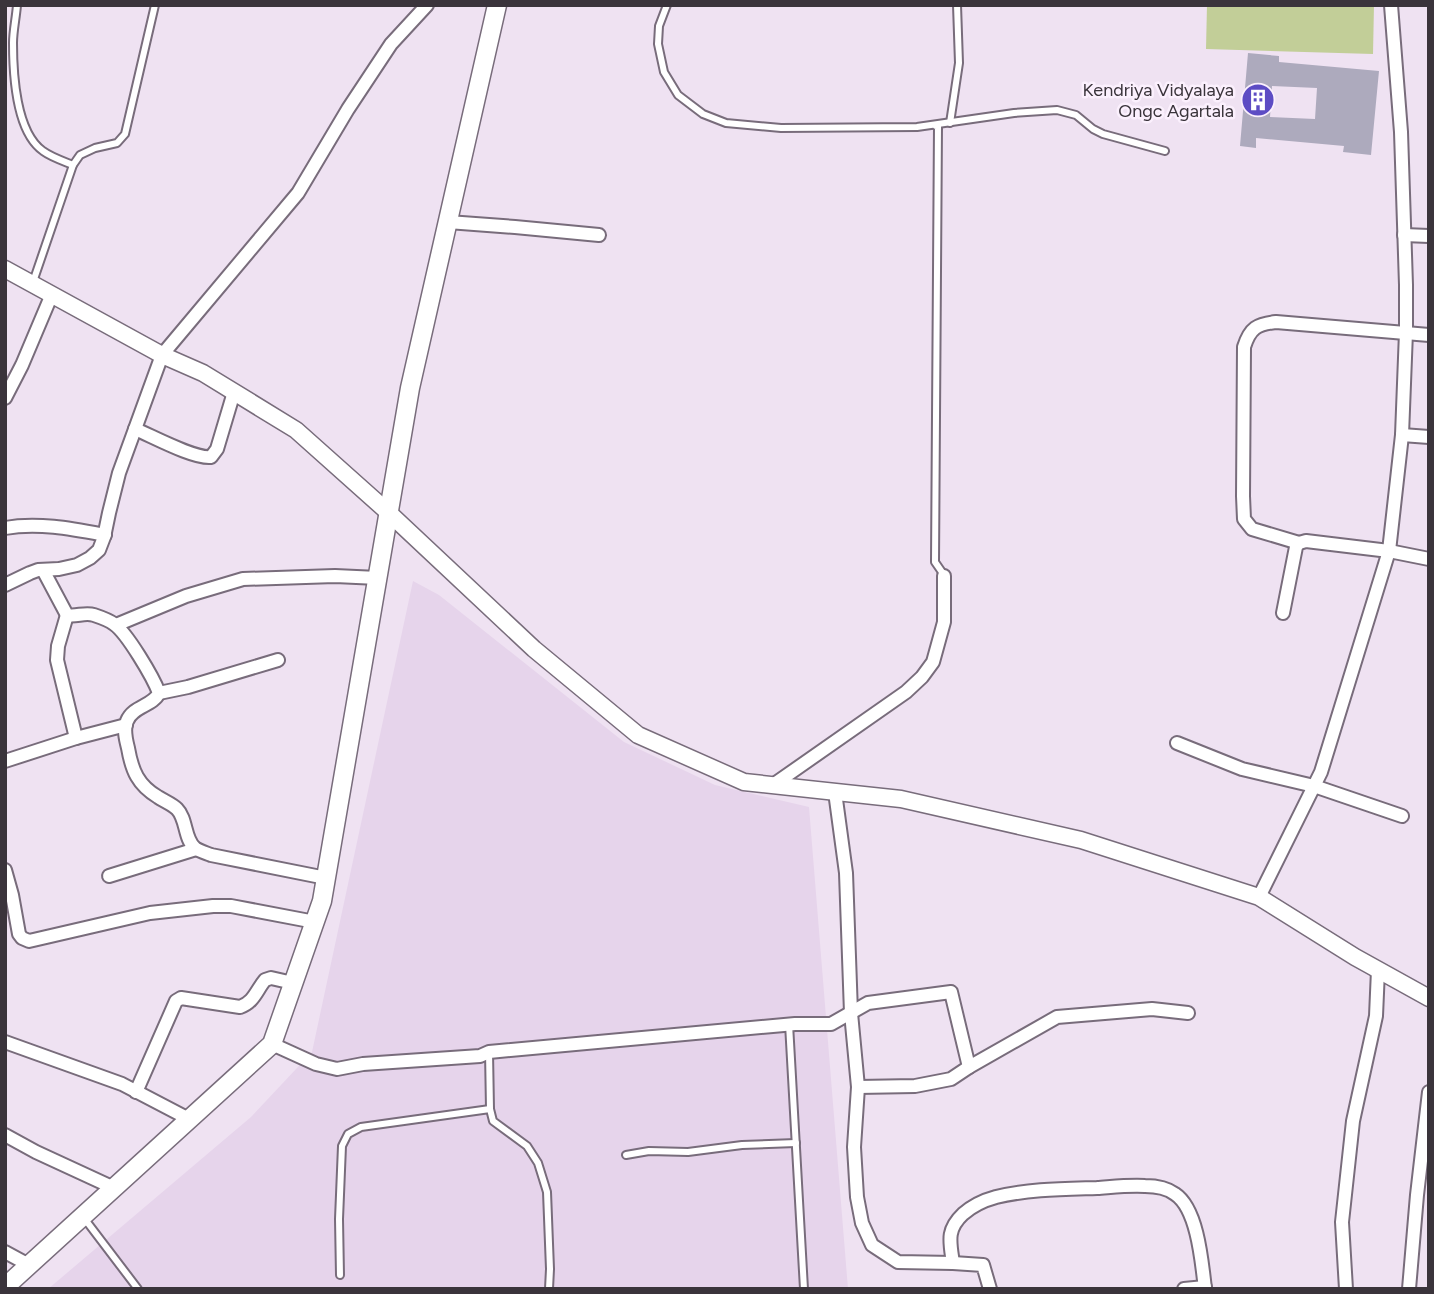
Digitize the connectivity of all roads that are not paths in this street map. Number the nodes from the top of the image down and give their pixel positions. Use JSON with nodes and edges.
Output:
{"nodes":[{"id":1,"x":18,"y":5,"type":"edge"},
{"id":2,"x":155,"y":5,"type":"edge"},
{"id":3,"x":427,"y":5,"type":"edge"},
{"id":4,"x":497,"y":5,"type":"edge"},
{"id":5,"x":667,"y":5,"type":"edge"},
{"id":6,"x":957,"y":5,"type":"edge"},
{"id":7,"x":1391,"y":5,"type":"edge"},
{"id":8,"x":950,"y":123,"type":"junction"},
{"id":9,"x":930,"y":126,"type":"junction"},
{"id":10,"x":1166,"y":151,"type":"dead end"},
{"id":11,"x":73,"y":165,"type":"junction"},
{"id":12,"x":448,"y":222,"type":"junction"},
{"id":13,"x":599,"y":235,"type":"dead end"},
{"id":14,"x":1404,"y":235,"type":"junction"},
{"id":15,"x":1429,"y":236,"type":"edge"},
{"id":16,"x":5,"y":269,"type":"edge"},
{"id":17,"x":33,"y":284,"type":"junction"},
{"id":18,"x":52,"y":294,"type":"junction"},
{"id":19,"x":1406,"y":332,"type":"junction"},
{"id":20,"x":1429,"y":335,"type":"edge"},
{"id":21,"x":162,"y":355,"type":"junction"},
{"id":22,"x":234,"y":392,"type":"junction"},
{"id":23,"x":5,"y":398,"type":"edge"},
{"id":24,"x":135,"y":429,"type":"junction"},
{"id":25,"x":1402,"y":435,"type":"junction"},
{"id":26,"x":1429,"y":437,"type":"edge"},
{"id":27,"x":389,"y":513,"type":"junction"},
{"id":28,"x":5,"y":528,"type":"edge"},
{"id":29,"x":105,"y":535,"type":"junction"},
{"id":30,"x":1299,"y":543,"type":"junction"},
{"id":31,"x":1390,"y":551,"type":"junction"},
{"id":32,"x":1429,"y":559,"type":"edge"},
{"id":33,"x":43,"y":570,"type":"junction"},
{"id":34,"x":944,"y":576,"type":"joint"},
{"id":35,"x":378,"y":578,"type":"junction"},
{"id":36,"x":5,"y":585,"type":"edge"},
{"id":37,"x":1283,"y":614,"type":"dead end"},
{"id":38,"x":67,"y":615,"type":"junction"},
{"id":39,"x":116,"y":625,"type":"junction"},
{"id":40,"x":278,"y":660,"type":"dead end"},
{"id":41,"x":159,"y":693,"type":"junction"},
{"id":42,"x":126,"y":725,"type":"junction"},
{"id":43,"x":76,"y":738,"type":"junction"},
{"id":44,"x":1177,"y":743,"type":"dead end"},
{"id":45,"x":5,"y":761,"type":"edge"},
{"id":46,"x":773,"y":785,"type":"junction"},
{"id":47,"x":1314,"y":786,"type":"junction"},
{"id":48,"x":835,"y":792,"type":"junction"},
{"id":49,"x":1402,"y":816,"type":"dead end"},
{"id":50,"x":196,"y":849,"type":"junction"},
{"id":51,"x":5,"y":870,"type":"edge"},
{"id":52,"x":109,"y":876,"type":"dead end"},
{"id":53,"x":326,"y":878,"type":"junction"},
{"id":54,"x":1259,"y":897,"type":"junction"},
{"id":55,"x":315,"y":922,"type":"junction"},
{"id":56,"x":1378,"y":970,"type":"junction"},
{"id":57,"x":293,"y":983,"type":"junction"},
{"id":58,"x":1429,"y":998,"type":"edge"},
{"id":59,"x":851,"y":1013,"type":"junction"},
{"id":60,"x":1188,"y":1013,"type":"dead end"},
{"id":61,"x":789,"y":1024,"type":"junction"},
{"id":62,"x":5,"y":1042,"type":"edge"},
{"id":63,"x":272,"y":1044,"type":"junction"},
{"id":64,"x":489,"y":1052,"type":"junction"},
{"id":65,"x":969,"y":1067,"type":"junction"},
{"id":66,"x":858,"y":1087,"type":"junction"},
{"id":67,"x":136,"y":1091,"type":"junction"},
{"id":68,"x":1429,"y":1092,"type":"edge"},
{"id":69,"x":490,"y":1109,"type":"junction"},
{"id":70,"x":189,"y":1119,"type":"junction"},
{"id":71,"x":5,"y":1135,"type":"edge"},
{"id":72,"x":796,"y":1143,"type":"junction"},
{"id":73,"x":626,"y":1155,"type":"dead end"},
{"id":74,"x":114,"y":1188,"type":"junction"},
{"id":75,"x":83,"y":1216,"type":"junction"},
{"id":76,"x":5,"y":1252,"type":"edge"},
{"id":77,"x":953,"y":1263,"type":"junction"},
{"id":78,"x":29,"y":1265,"type":"junction"},
{"id":79,"x":340,"y":1275,"type":"dead end"},
{"id":80,"x":5,"y":1287,"type":"edge"},
{"id":81,"x":1205,"y":1288,"type":"edge"},
{"id":82,"x":138,"y":1289,"type":"edge"},
{"id":83,"x":549,"y":1289,"type":"edge"},
{"id":84,"x":804,"y":1289,"type":"edge"},
{"id":85,"x":990,"y":1289,"type":"edge"},
{"id":86,"x":1184,"y":1289,"type":"edge"},
{"id":87,"x":1346,"y":1289,"type":"edge"},
{"id":88,"x":1409,"y":1289,"type":"edge"}],
"edges":[{"from":1,"to":11,"type":"lane"},
{"from":2,"to":11,"type":"lane"},
{"from":3,"to":21,"type":"street"},
{"from":4,"to":12,"type":"main road"},
{"from":5,"to":9,"type":"lane"},
{"from":6,"to":8,"type":"lane"},
{"from":7,"to":14,"type":"street"},
{"from":8,"to":9,"type":"lane"},
{"from":8,"to":10,"type":"lane"},
{"from":9,"to":34,"type":"lane"},
{"from":11,"to":17,"type":"lane"},
{"from":12,"to":13,"type":"street"},
{"from":12,"to":27,"type":"main road"},
{"from":14,"to":15,"type":"street"},
{"from":14,"to":19,"type":"street"},
{"from":16,"to":17,"type":"street"},
{"from":17,"to":18,"type":"street"},
{"from":18,"to":21,"type":"street"},
{"from":18,"to":23,"type":"street"},
{"from":19,"to":20,"type":"street"},
{"from":19,"to":25,"type":"street"},
{"from":19,"to":30,"type":"street"},
{"from":21,"to":22,"type":"street"},
{"from":21,"to":24,"type":"street"},
{"from":22,"to":24,"type":"street"},
{"from":22,"to":27,"type":"street"},
{"from":24,"to":29,"type":"street"},
{"from":25,"to":26,"type":"street"},
{"from":25,"to":31,"type":"street"},
{"from":27,"to":35,"type":"main road"},
{"from":27,"to":46,"type":"street"},
{"from":28,"to":29,"type":"street"},
{"from":29,"to":33,"type":"street"},
{"from":30,"to":31,"type":"street"},
{"from":30,"to":37,"type":"street"},
{"from":31,"to":32,"type":"street"},
{"from":31,"to":47,"type":"street"},
{"from":33,"to":36,"type":"street"},
{"from":33,"to":38,"type":"street"},
{"from":34,"to":46,"type":"street"},
{"from":35,"to":39,"type":"street"},
{"from":35,"to":53,"type":"main road"},
{"from":38,"to":39,"type":"street"},
{"from":38,"to":43,"type":"street"},
{"from":39,"to":41,"type":"street"},
{"from":40,"to":41,"type":"street"},
{"from":41,"to":42,"type":"street"},
{"from":42,"to":43,"type":"street"},
{"from":42,"to":50,"type":"street"},
{"from":43,"to":45,"type":"street"},
{"from":44,"to":47,"type":"street"},
{"from":46,"to":48,"type":"street"},
{"from":47,"to":49,"type":"street"},
{"from":47,"to":54,"type":"street"},
{"from":48,"to":54,"type":"street"},
{"from":48,"to":59,"type":"street"},
{"from":50,"to":52,"type":"street"},
{"from":50,"to":53,"type":"street"},
{"from":51,"to":55,"type":"street"},
{"from":53,"to":55,"type":"main road"},
{"from":54,"to":56,"type":"street"},
{"from":55,"to":57,"type":"main road"},
{"from":56,"to":58,"type":"street"},
{"from":56,"to":87,"type":"street"},
{"from":57,"to":63,"type":"main road"},
{"from":57,"to":67,"type":"street"},
{"from":59,"to":61,"type":"street"},
{"from":59,"to":65,"type":"street"},
{"from":59,"to":66,"type":"street"},
{"from":60,"to":65,"type":"street"},
{"from":61,"to":64,"type":"street"},
{"from":61,"to":72,"type":"lane"},
{"from":62,"to":67,"type":"street"},
{"from":63,"to":64,"type":"street"},
{"from":63,"to":70,"type":"main road"},
{"from":64,"to":69,"type":"lane"},
{"from":65,"to":66,"type":"street"},
{"from":66,"to":77,"type":"street"},
{"from":67,"to":70,"type":"street"},
{"from":68,"to":88,"type":"street"},
{"from":69,"to":79,"type":"lane"},
{"from":69,"to":83,"type":"lane"},
{"from":70,"to":74,"type":"main road"},
{"from":71,"to":74,"type":"street"},
{"from":72,"to":73,"type":"lane"},
{"from":72,"to":84,"type":"lane"},
{"from":74,"to":75,"type":"main road"},
{"from":75,"to":78,"type":"main road"},
{"from":75,"to":82,"type":"lane"},
{"from":76,"to":78,"type":"street"},
{"from":77,"to":81,"type":"street"},
{"from":77,"to":85,"type":"street"},
{"from":78,"to":80,"type":"main road"},
{"from":81,"to":86,"type":"street"}]}
